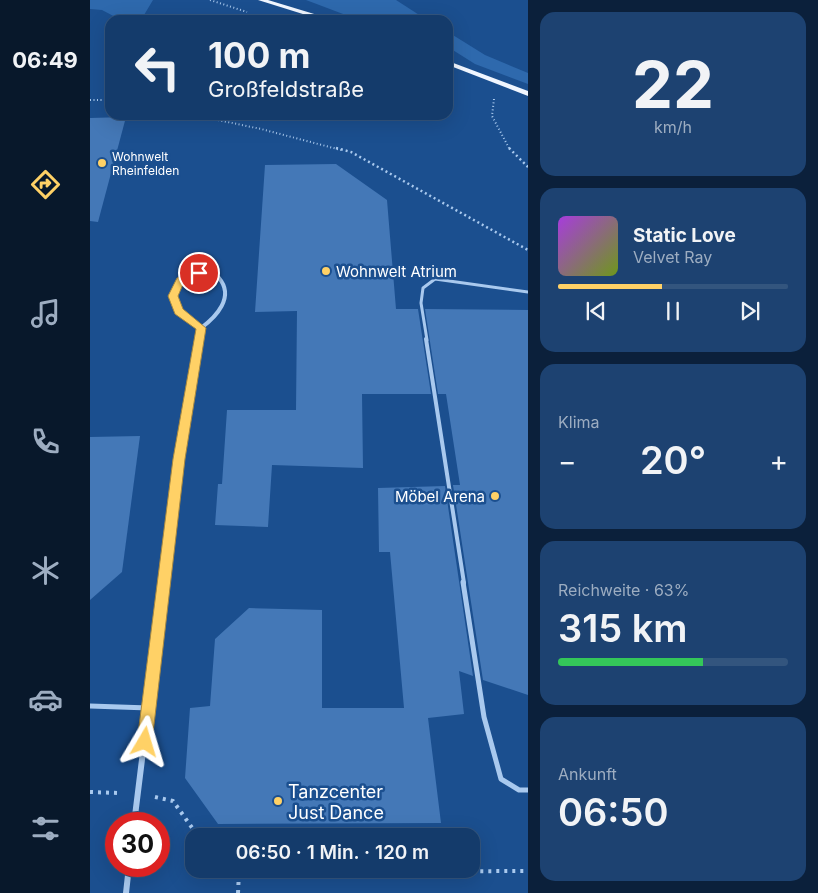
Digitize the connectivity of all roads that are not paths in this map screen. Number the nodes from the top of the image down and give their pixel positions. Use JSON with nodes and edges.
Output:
{"nodes":[{"id":1,"x":261,"y":0,"type":"edge"},
{"id":2,"x":288,"y":0,"type":"edge"},
{"id":3,"x":312,"y":15,"type":"edge"},
{"id":4,"x":319,"y":15,"type":"edge"},
{"id":5,"x":453,"y":65,"type":"edge"},
{"id":6,"x":528,"y":94,"type":"edge"},
{"id":7,"x":528,"y":292,"type":"edge"},
{"id":8,"x":201,"y":328,"type":"junction"},
{"id":9,"x":90,"y":706,"type":"edge"},
{"id":10,"x":149,"y":708,"type":"junction"},
{"id":11,"x":528,"y":790,"type":"edge"},
{"id":12,"x":136,"y":812,"type":"edge"},
{"id":13,"x":128,"y":877,"type":"edge"},
{"id":14,"x":126,"y":893,"type":"edge"}],
"edges":[{"from":1,"to":3,"type":"main road"},
{"from":2,"to":4,"type":"main road"},
{"from":5,"to":6,"type":"main road"},
{"from":7,"to":11,"type":"lane"},
{"from":8,"to":8,"type":"street"},
{"from":8,"to":10,"type":"street"},
{"from":9,"to":10,"type":"lane"},
{"from":10,"to":12,"type":"street"},
{"from":13,"to":14,"type":"street"}]}
